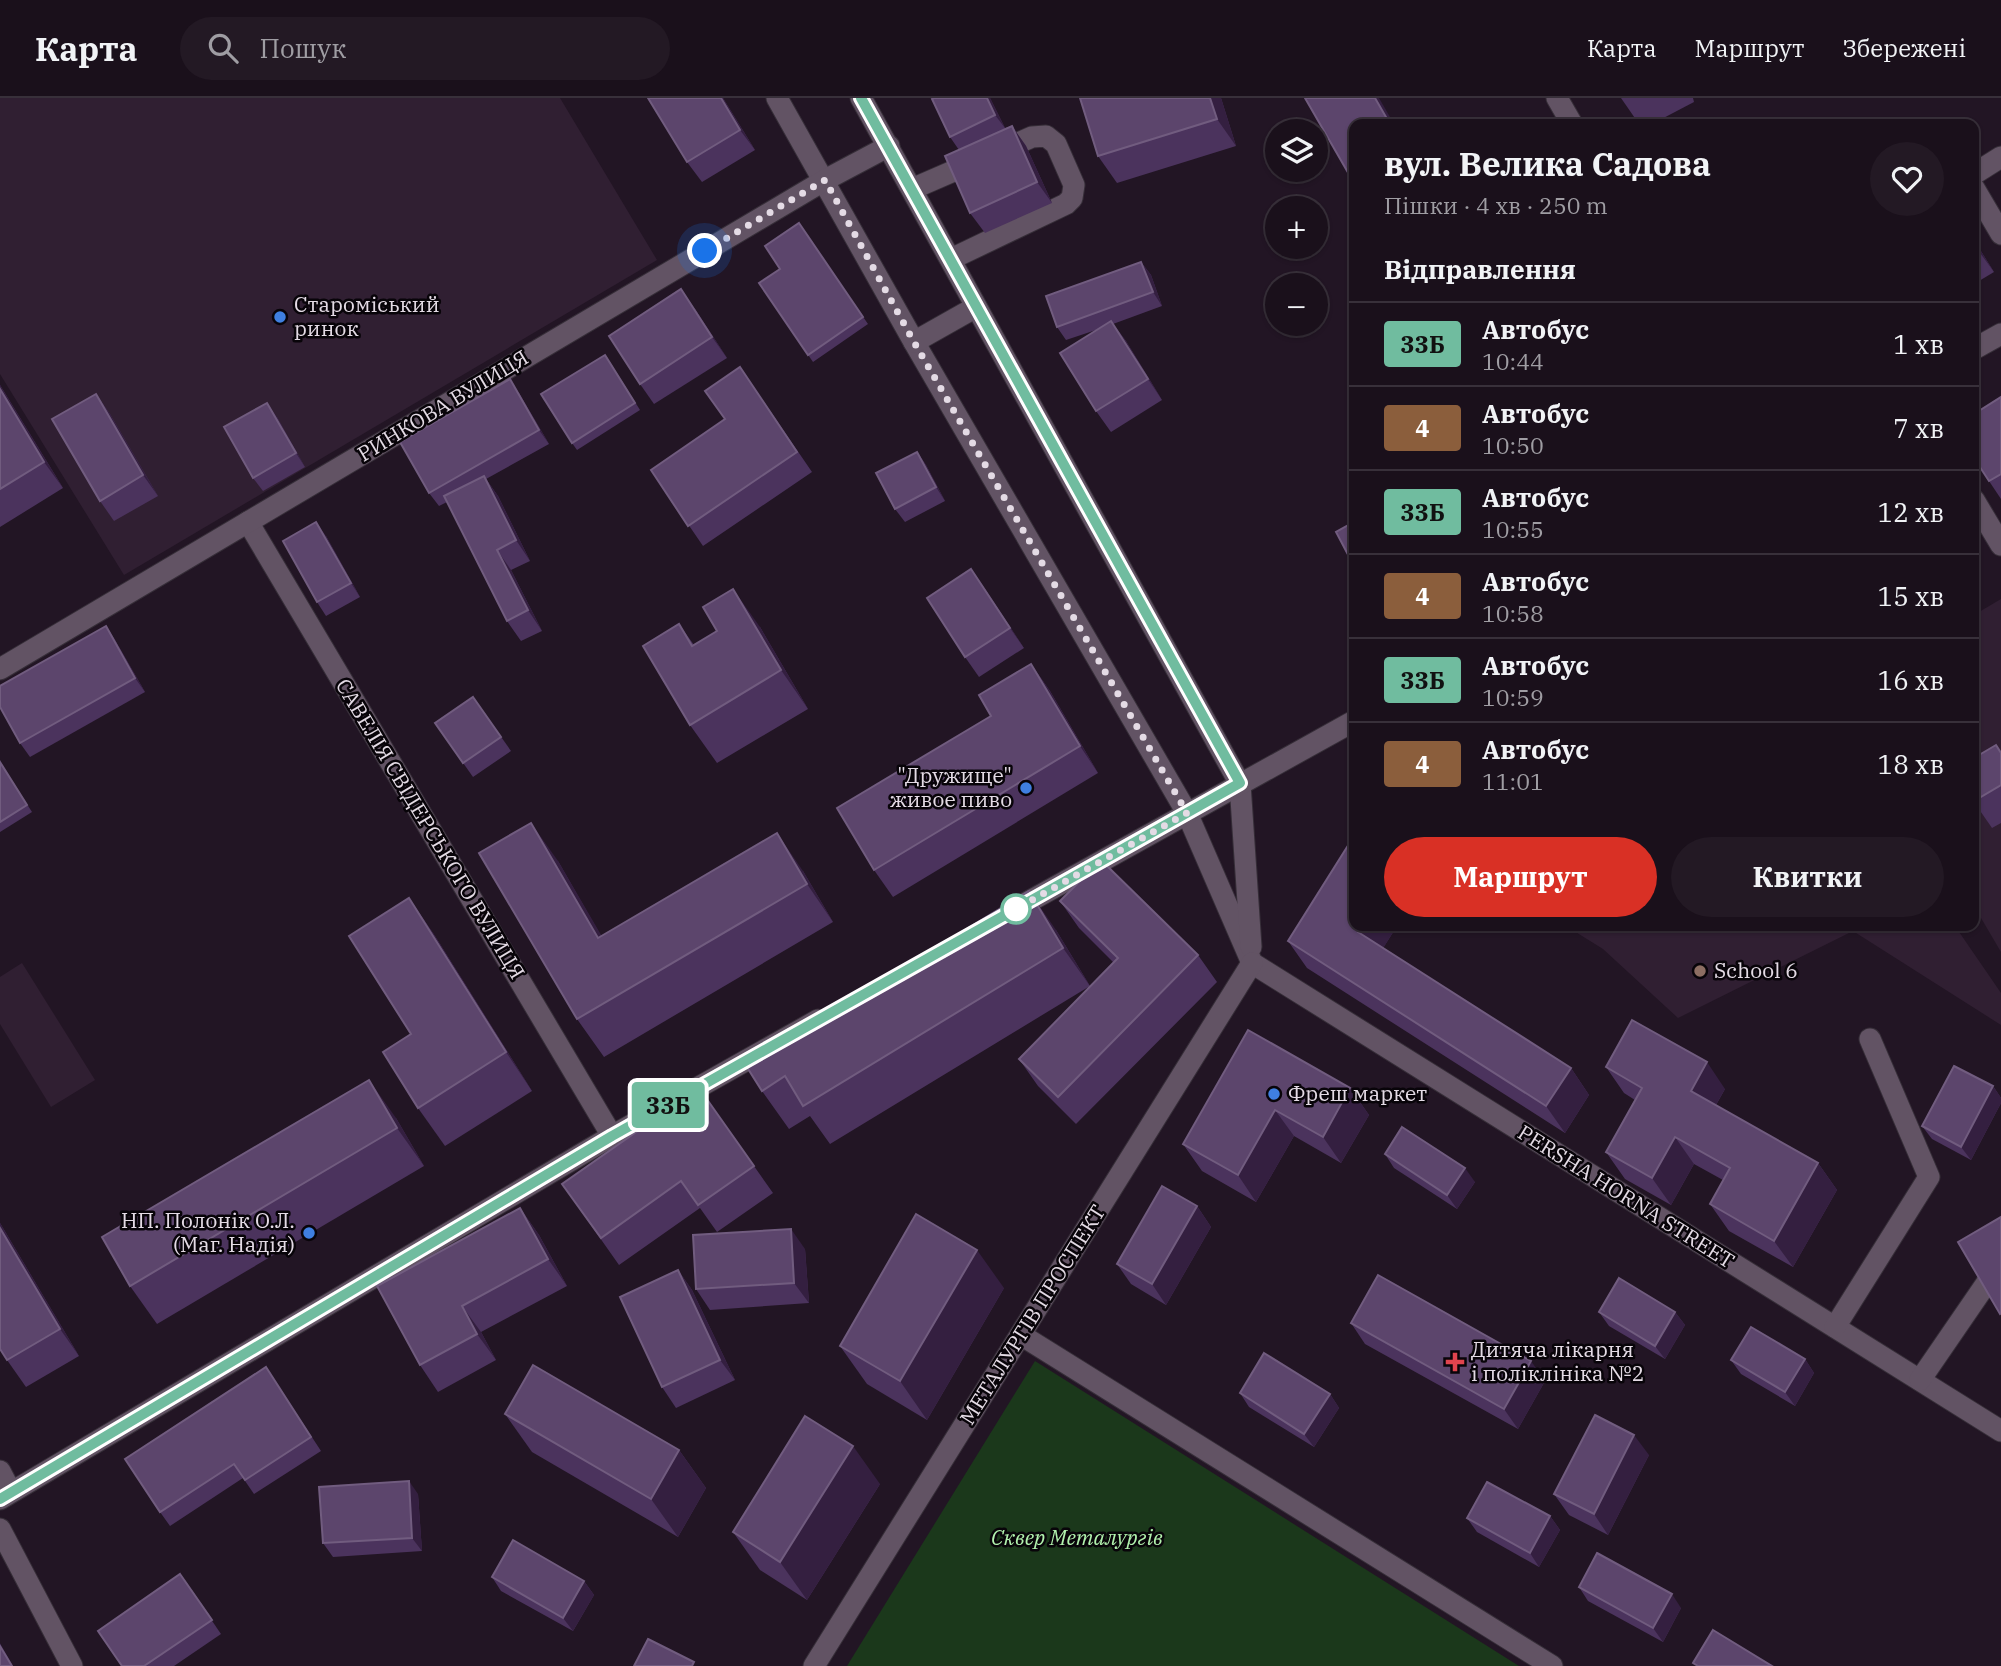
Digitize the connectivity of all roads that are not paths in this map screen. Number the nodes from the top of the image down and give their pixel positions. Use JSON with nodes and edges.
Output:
{"nodes":[{"id":1,"x":778,"y":98,"type":"edge"},
{"id":2,"x":861,"y":98,"type":"edge"},
{"id":3,"x":1557,"y":98,"type":"edge"},
{"id":4,"x":1569,"y":119,"type":"edge"},
{"id":5,"x":889,"y":146,"type":"junction"},
{"id":6,"x":2001,"y":157,"type":"edge"},
{"id":7,"x":1979,"y":171,"type":"edge"},
{"id":8,"x":825,"y":180,"type":"junction"},
{"id":9,"x":912,"y":189,"type":"junction"},
{"id":10,"x":1979,"y":197,"type":"edge"},
{"id":11,"x":2001,"y":234,"type":"edge"},
{"id":12,"x":951,"y":259,"type":"junction"},
{"id":13,"x":976,"y":307,"type":"junction"},
{"id":14,"x":2001,"y":334,"type":"edge"},
{"id":15,"x":914,"y":342,"type":"junction"},
{"id":16,"x":1979,"y":346,"type":"edge"},
{"id":17,"x":1979,"y":508,"type":"edge"},
{"id":18,"x":248,"y":522,"type":"junction"},
{"id":19,"x":2001,"y":545,"type":"edge"},
{"id":20,"x":0,"y":669,"type":"edge"},
{"id":21,"x":1349,"y":724,"type":"edge"},
{"id":22,"x":1240,"y":783,"type":"junction"},
{"id":23,"x":1187,"y":813,"type":"junction"},
{"id":24,"x":990,"y":923,"type":"edge"},
{"id":25,"x":1252,"y":963,"type":"junction"},
{"id":26,"x":831,"y":1013,"type":"edge"},
{"id":27,"x":1870,"y":1039,"type":"dead end"},
{"id":28,"x":612,"y":1136,"type":"junction"},
{"id":29,"x":2001,"y":1262,"type":"edge"},
{"id":30,"x":1835,"y":1327,"type":"junction"},
{"id":31,"x":1021,"y":1335,"type":"junction"},
{"id":32,"x":1920,"y":1380,"type":"junction"},
{"id":33,"x":2001,"y":1431,"type":"edge"},
{"id":34,"x":0,"y":1471,"type":"edge"},
{"id":35,"x":6,"y":1495,"type":"edge"},
{"id":36,"x":0,"y":1529,"type":"edge"},
{"id":37,"x":72,"y":1666,"type":"edge"},
{"id":38,"x":814,"y":1666,"type":"edge"},
{"id":39,"x":1552,"y":1666,"type":"edge"}],
"edges":[{"from":1,"to":8,"type":"street"},
{"from":2,"to":5,"type":"street"},
{"from":3,"to":4,"type":"street"},
{"from":5,"to":8,"type":"street","name":"РИНКОВА ВУЛИЦЯ"},
{"from":5,"to":9,"type":"street"},
{"from":6,"to":7,"type":"street"},
{"from":8,"to":15,"type":"street"},
{"from":8,"to":18,"type":"street","name":"РИНКОВА ВУЛИЦЯ"},
{"from":9,"to":12,"type":"street"},
{"from":9,"to":12,"type":"street"},
{"from":10,"to":11,"type":"street"},
{"from":12,"to":13,"type":"street"},
{"from":13,"to":15,"type":"street"},
{"from":13,"to":22,"type":"street"},
{"from":14,"to":16,"type":"street"},
{"from":15,"to":23,"type":"street"},
{"from":17,"to":19,"type":"street"},
{"from":18,"to":20,"type":"street","name":"РИНКОВА ВУЛИЦЯ"},
{"from":18,"to":28,"type":"street","name":"САВЕЛІЯ СВІДЕРСЬКОГО ВУЛИЦЯ"},
{"from":21,"to":22,"type":"street"},
{"from":22,"to":23,"type":"street"},
{"from":22,"to":25,"type":"street"},
{"from":23,"to":24,"type":"street"},
{"from":23,"to":25,"type":"street"},
{"from":25,"to":30,"type":"street","name":"PERSHA HORNA STREET"},
{"from":25,"to":31,"type":"street","name":"МЕТАЛУРГІВ ПРОСПЕКТ"},
{"from":26,"to":28,"type":"street"},
{"from":27,"to":30,"type":"street"},
{"from":28,"to":35,"type":"street"},
{"from":29,"to":32,"type":"street"},
{"from":30,"to":32,"type":"street","name":"PERSHA HORNA STREET"},
{"from":31,"to":38,"type":"street","name":"МЕТАЛУРГІВ ПРОСПЕКТ"},
{"from":31,"to":39,"type":"street"},
{"from":32,"to":33,"type":"street","name":"PERSHA HORNA STREET"},
{"from":34,"to":35,"type":"street"},
{"from":36,"to":37,"type":"street"}]}
